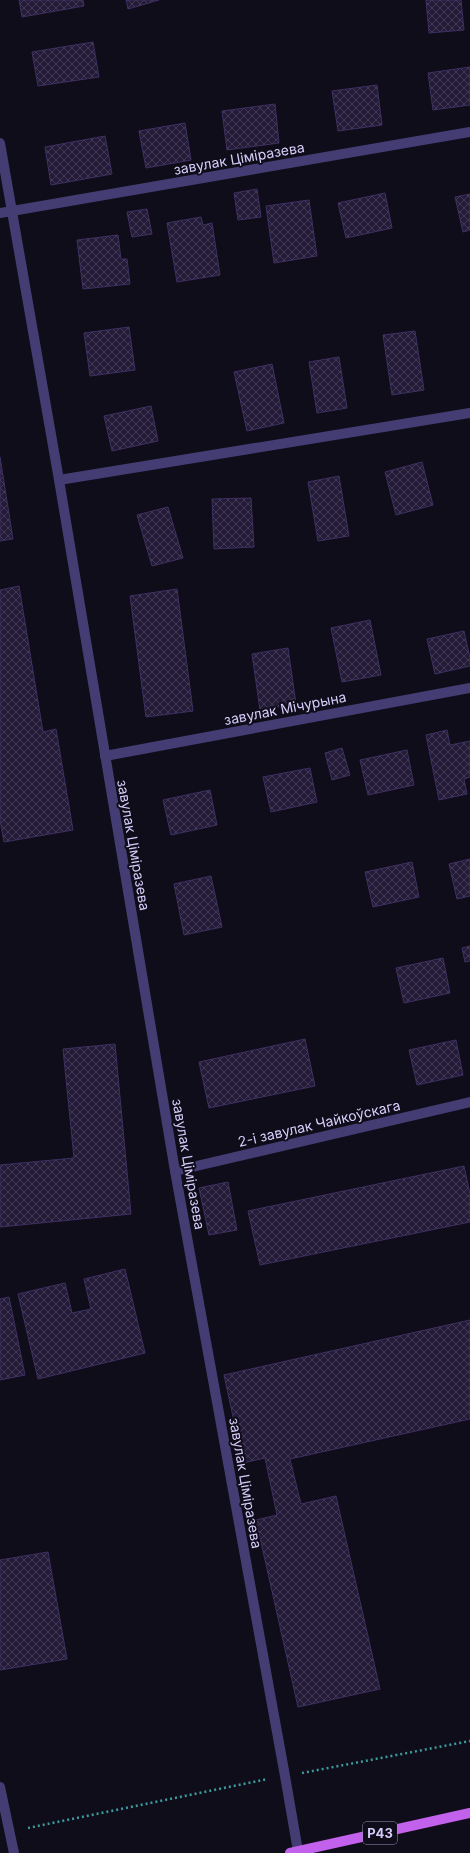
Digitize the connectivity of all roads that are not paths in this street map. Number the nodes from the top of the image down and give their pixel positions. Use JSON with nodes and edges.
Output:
{"nodes":[{"id":1,"x":470,"y":132,"type":"edge"},
{"id":2,"x":0,"y":143,"type":"edge"},
{"id":3,"x":12,"y":211,"type":"junction"},
{"id":4,"x":0,"y":213,"type":"edge"},
{"id":5,"x":470,"y":413,"type":"edge"},
{"id":6,"x":59,"y":480,"type":"junction"},
{"id":7,"x":470,"y":688,"type":"edge"},
{"id":8,"x":105,"y":756,"type":"junction"},
{"id":9,"x":470,"y":1102,"type":"edge"},
{"id":10,"x":175,"y":1171,"type":"junction"},
{"id":11,"x":0,"y":1787,"type":"edge"},
{"id":12,"x":470,"y":1813,"type":"edge"},
{"id":13,"x":294,"y":1852,"type":"edge"},
{"id":14,"x":14,"y":1853,"type":"edge"}],
"edges":[{"from":1,"to":3,"type":"street","name":"завулак Ціміразева"},
{"from":2,"to":3,"type":"street","name":"завулак Ціміразева"},
{"from":3,"to":4,"type":"street","name":"завулак Ціміразева"},
{"from":3,"to":6,"type":"street","name":"завулак Ціміразева"},
{"from":5,"to":6,"type":"street"},
{"from":6,"to":8,"type":"street","name":"завулак Ціміразева"},
{"from":7,"to":8,"type":"street","name":"завулак Мічурына"},
{"from":8,"to":10,"type":"street","name":"завулак Ціміразева"},
{"from":9,"to":10,"type":"street","name":"2-і завулак Чайкоўскага"},
{"from":10,"to":13,"type":"street","name":"завулак Ціміразева"},
{"from":11,"to":14,"type":"street"},
{"from":12,"to":13,"type":"main road","number":"Р43"}]}
